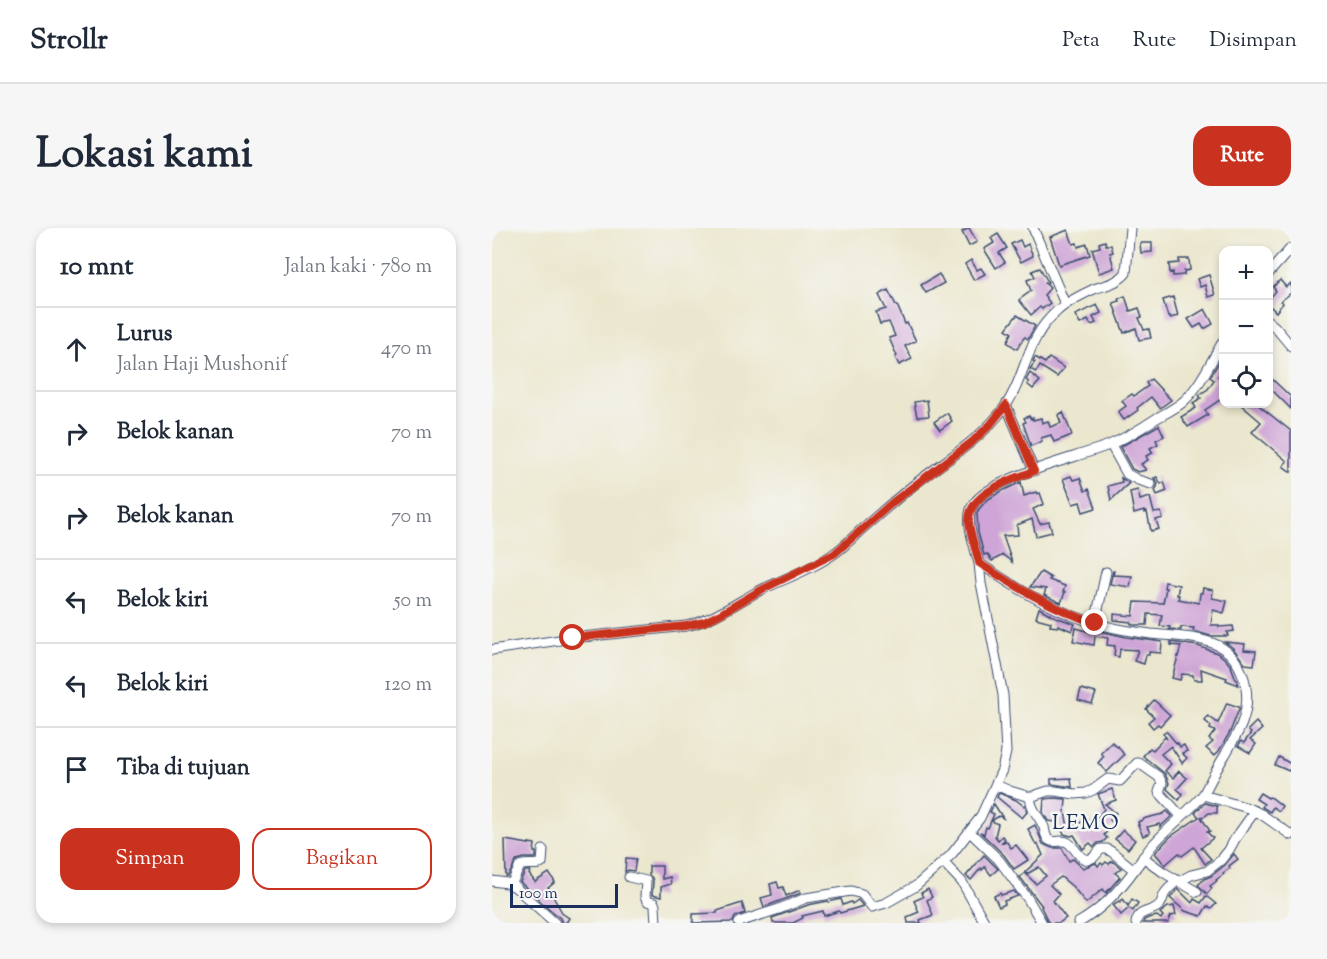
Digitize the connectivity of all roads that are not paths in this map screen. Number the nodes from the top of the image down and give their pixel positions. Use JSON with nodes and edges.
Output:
{"nodes":[{"id":1,"x":1033,"y":228,"type":"edge"},
{"id":2,"x":1130,"y":228,"type":"edge"},
{"id":3,"x":1291,"y":248,"type":"edge"},
{"id":4,"x":1273,"y":269,"type":"edge"},
{"id":5,"x":1065,"y":304,"type":"junction"},
{"id":6,"x":1273,"y":325,"type":"edge"},
{"id":7,"x":1291,"y":346,"type":"edge"},
{"id":8,"x":1219,"y":347,"type":"edge"},
{"id":9,"x":1006,"y":405,"type":"junction"},
{"id":10,"x":1111,"y":445,"type":"junction"},
{"id":11,"x":1034,"y":471,"type":"junction"},
{"id":12,"x":1151,"y":484,"type":"dead end"},
{"id":13,"x":979,"y":563,"type":"junction"},
{"id":14,"x":1106,"y":572,"type":"dead end"},
{"id":15,"x":1095,"y":623,"type":"junction"},
{"id":16,"x":492,"y":650,"type":"edge"},
{"id":17,"x":996,"y":785,"type":"junction"},
{"id":18,"x":1203,"y":795,"type":"junction"},
{"id":19,"x":1030,"y":797,"type":"junction"},
{"id":20,"x":1255,"y":811,"type":"junction"},
{"id":21,"x":1181,"y":816,"type":"junction"},
{"id":22,"x":970,"y":832,"type":"junction"},
{"id":23,"x":1291,"y":835,"type":"edge"},
{"id":24,"x":543,"y":850,"type":"dead end"},
{"id":25,"x":1143,"y":857,"type":"junction"},
{"id":26,"x":944,"y":863,"type":"junction"},
{"id":27,"x":1134,"y":870,"type":"junction"},
{"id":28,"x":629,"y":877,"type":"dead end"},
{"id":29,"x":492,"y":881,"type":"edge"},
{"id":30,"x":1177,"y":881,"type":"junction"},
{"id":31,"x":511,"y":885,"type":"junction"},
{"id":32,"x":1197,"y":892,"type":"dead end"},
{"id":33,"x":555,"y":923,"type":"edge"},
{"id":34,"x":656,"y":923,"type":"edge"},
{"id":35,"x":739,"y":923,"type":"edge"},
{"id":36,"x":985,"y":923,"type":"edge"},
{"id":37,"x":1042,"y":923,"type":"edge"},
{"id":38,"x":1078,"y":923,"type":"edge"},
{"id":39,"x":1136,"y":923,"type":"edge"}],
"edges":[{"from":1,"to":5,"type":"street"},
{"from":2,"to":5,"type":"street"},
{"from":3,"to":4,"type":"street"},
{"from":5,"to":9,"type":"street"},
{"from":6,"to":7,"type":"street"},
{"from":8,"to":10,"type":"street"},
{"from":9,"to":11,"type":"street"},
{"from":9,"to":16,"type":"street"},
{"from":10,"to":11,"type":"street"},
{"from":10,"to":12,"type":"street"},
{"from":11,"to":13,"type":"street"},
{"from":13,"to":15,"type":"street"},
{"from":13,"to":17,"type":"street"},
{"from":14,"to":15,"type":"street"},
{"from":15,"to":18,"type":"street"},
{"from":17,"to":19,"type":"street"},
{"from":17,"to":22,"type":"street"},
{"from":18,"to":20,"type":"street"},
{"from":18,"to":21,"type":"street"},
{"from":19,"to":21,"type":"street"},
{"from":19,"to":27,"type":"street"},
{"from":20,"to":23,"type":"street"},
{"from":20,"to":30,"type":"street"},
{"from":21,"to":25,"type":"street"},
{"from":22,"to":26,"type":"street"},
{"from":22,"to":37,"type":"street"},
{"from":24,"to":31,"type":"street"},
{"from":25,"to":27,"type":"street"},
{"from":25,"to":30,"type":"street"},
{"from":26,"to":35,"type":"street"},
{"from":26,"to":36,"type":"street"},
{"from":27,"to":38,"type":"street"},
{"from":28,"to":34,"type":"street"},
{"from":29,"to":31,"type":"street"},
{"from":30,"to":32,"type":"street"},
{"from":30,"to":39,"type":"street"},
{"from":31,"to":33,"type":"street"}]}
